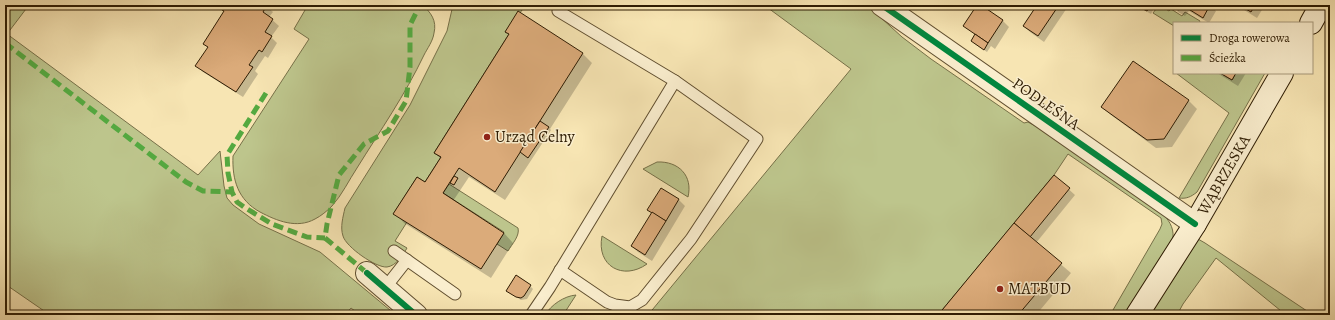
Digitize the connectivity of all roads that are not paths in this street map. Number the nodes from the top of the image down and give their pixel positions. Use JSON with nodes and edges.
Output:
{"nodes":[{"id":1,"x":561,"y":5,"type":"edge"},
{"id":2,"x":882,"y":5,"type":"edge"},
{"id":3,"x":1321,"y":5,"type":"edge"},
{"id":4,"x":1312,"y":22,"type":"edge"},
{"id":5,"x":1281,"y":74,"type":"edge"},
{"id":6,"x":675,"y":81,"type":"junction"},
{"id":7,"x":1195,"y":224,"type":"junction"},
{"id":8,"x":394,"y":251,"type":"dead end"},
{"id":9,"x":407,"y":260,"type":"junction"},
{"id":10,"x":560,"y":270,"type":"junction"},
{"id":11,"x":367,"y":273,"type":"dead end"},
{"id":12,"x":384,"y":288,"type":"junction"},
{"id":13,"x":455,"y":294,"type":"dead end"},
{"id":14,"x":416,"y":315,"type":"edge"},
{"id":15,"x":531,"y":315,"type":"edge"},
{"id":16,"x":1137,"y":315,"type":"edge"}],
"edges":[{"from":1,"to":6,"type":"lane"},
{"from":2,"to":7,"type":"street","name":"PODLEŚNA"},
{"from":3,"to":4,"type":"street"},
{"from":5,"to":7,"type":"street","name":"WĄBRZESKA"},
{"from":6,"to":10,"type":"lane"},
{"from":6,"to":10,"type":"lane"},
{"from":7,"to":16,"type":"street","name":"WĄBRZESKA"},
{"from":8,"to":9,"type":"lane"},
{"from":9,"to":12,"type":"lane"},
{"from":9,"to":13,"type":"lane"},
{"from":10,"to":15,"type":"lane"},
{"from":11,"to":12,"type":"street"},
{"from":12,"to":14,"type":"street"}]}
